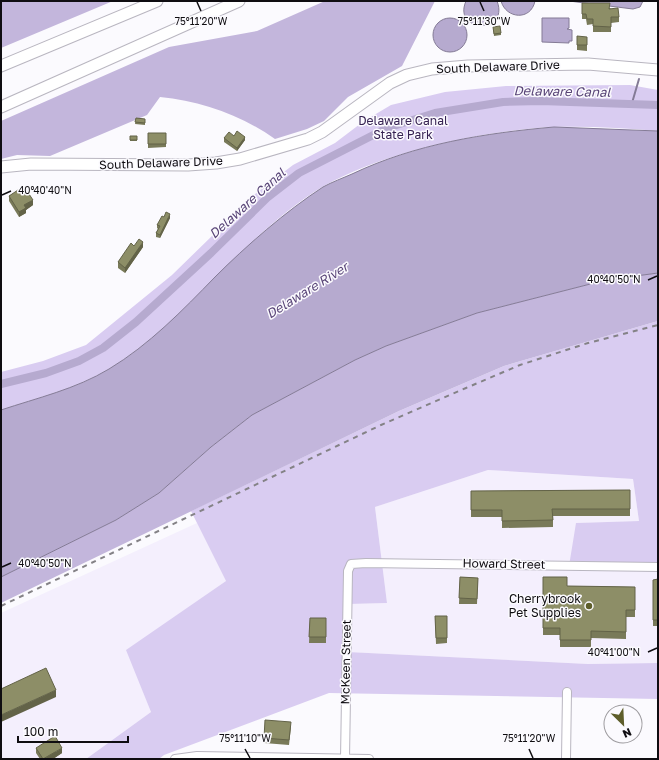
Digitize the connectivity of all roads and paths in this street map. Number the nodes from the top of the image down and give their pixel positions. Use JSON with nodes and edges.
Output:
{"nodes":[{"id":1,"x":157,"y":1,"type":"edge"},
{"id":2,"x":239,"y":1,"type":"edge"},
{"id":3,"x":1,"y":66,"type":"edge"},
{"id":4,"x":658,"y":70,"type":"edge"},
{"id":5,"x":1,"y":108,"type":"edge"},
{"id":6,"x":1,"y":167,"type":"edge"},
{"id":7,"x":350,"y":565,"type":"joint"},
{"id":8,"x":658,"y":567,"type":"edge"},
{"id":9,"x":567,"y":692,"type":"dead end"},
{"id":10,"x":175,"y":759,"type":"edge"},
{"id":11,"x":345,"y":759,"type":"edge"},
{"id":12,"x":369,"y":759,"type":"edge"},
{"id":13,"x":566,"y":759,"type":"edge"}],
"edges":[{"from":1,"to":3,"type":"highway"},
{"from":2,"to":5,"type":"highway"},
{"from":4,"to":6,"type":"highway","name":"South Delaware Drive"},
{"from":7,"to":8,"type":"street","name":"Howard Street"},
{"from":7,"to":11,"type":"street","name":"McKeen Street"},
{"from":9,"to":13,"type":"street"},
{"from":10,"to":11,"type":"street"},
{"from":11,"to":12,"type":"street"}]}
